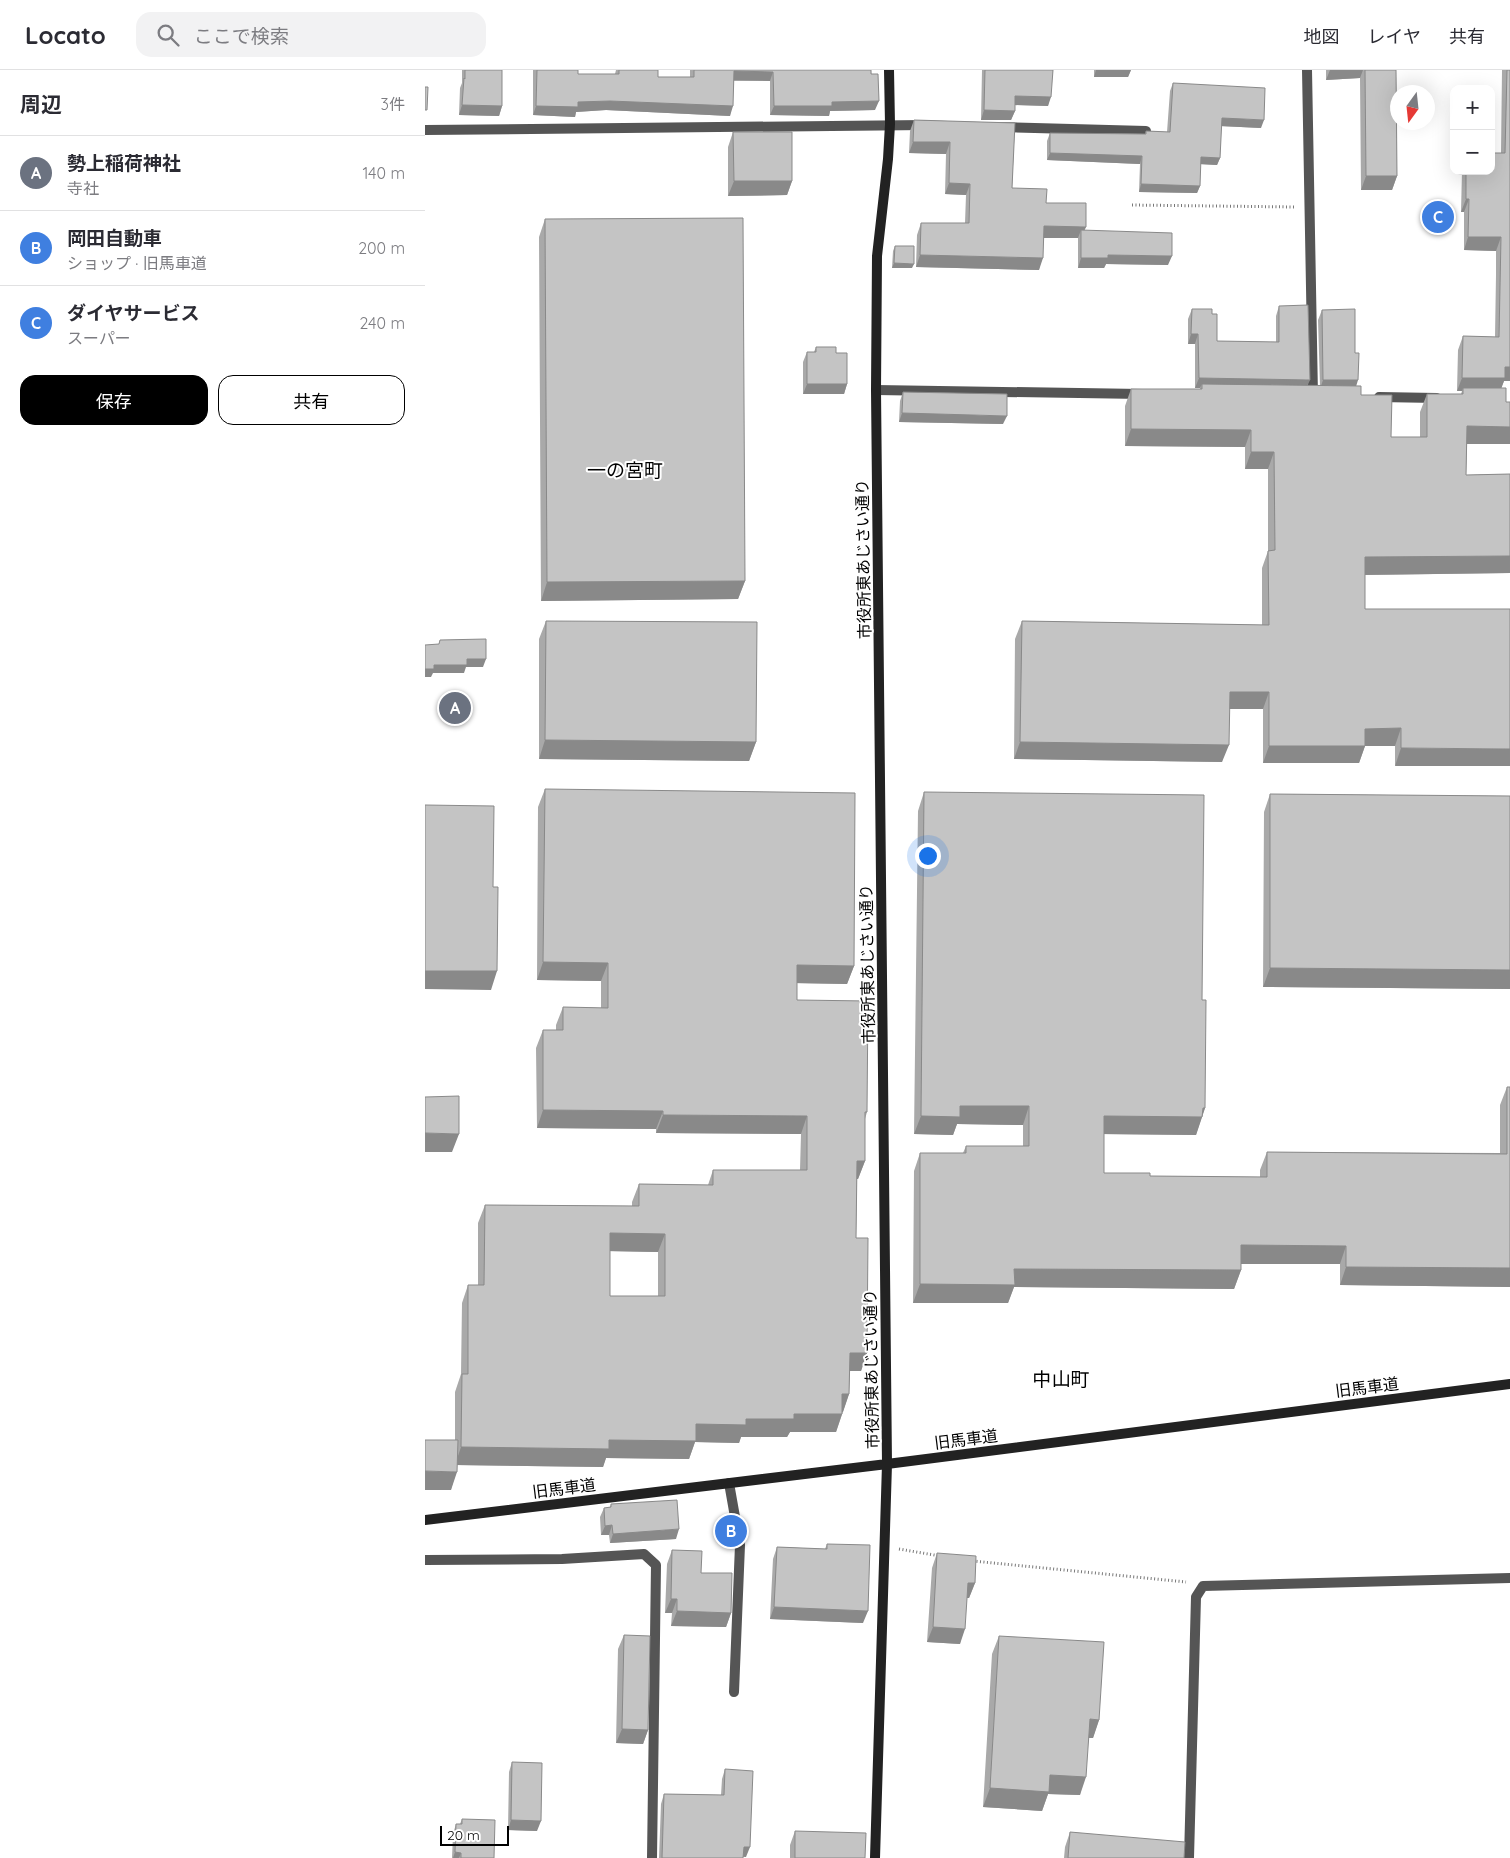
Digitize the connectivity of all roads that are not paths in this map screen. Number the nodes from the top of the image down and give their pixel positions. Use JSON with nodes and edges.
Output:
{"nodes":[{"id":1,"x":889,"y":70,"type":"edge"},
{"id":2,"x":1307,"y":70,"type":"edge"},
{"id":3,"x":890,"y":124,"type":"junction"},
{"id":4,"x":939,"y":125,"type":"edge"},
{"id":5,"x":988,"y":127,"type":"edge"},
{"id":6,"x":425,"y":130,"type":"edge"},
{"id":7,"x":1146,"y":131,"type":"edge"},
{"id":8,"x":876,"y":390,"type":"junction"},
{"id":9,"x":1154,"y":394,"type":"edge"},
{"id":10,"x":1313,"y":396,"type":"edge"},
{"id":11,"x":1372,"y":397,"type":"edge"},
{"id":12,"x":1451,"y":398,"type":"edge"},
{"id":13,"x":1510,"y":1384,"type":"edge"},
{"id":14,"x":887,"y":1464,"type":"junction"},
{"id":15,"x":729,"y":1483,"type":"junction"},
{"id":16,"x":425,"y":1520,"type":"edge"},
{"id":17,"x":425,"y":1560,"type":"edge"},
{"id":18,"x":1510,"y":1578,"type":"edge"},
{"id":19,"x":734,"y":1692,"type":"dead end"},
{"id":20,"x":651,"y":1858,"type":"edge"},
{"id":21,"x":875,"y":1858,"type":"edge"},
{"id":22,"x":1189,"y":1858,"type":"edge"}],
"edges":[{"from":1,"to":3,"type":"street","name":"市役所東あじさい通り"},
{"from":2,"to":10,"type":"street"},
{"from":3,"to":4,"type":"street"},
{"from":3,"to":6,"type":"street"},
{"from":3,"to":8,"type":"street","name":"市役所東あじさい通り"},
{"from":5,"to":7,"type":"street"},
{"from":8,"to":9,"type":"street"},
{"from":8,"to":14,"type":"street","name":"市役所東あじさい通り"},
{"from":11,"to":12,"type":"street"},
{"from":13,"to":14,"type":"street","name":"旧馬車道"},
{"from":14,"to":15,"type":"street","name":"旧馬車道"},
{"from":14,"to":21,"type":"street","name":"市役所東あじさい通り"},
{"from":15,"to":16,"type":"street","name":"旧馬車道"},
{"from":15,"to":19,"type":"street"},
{"from":17,"to":20,"type":"street"},
{"from":18,"to":22,"type":"street"}]}
